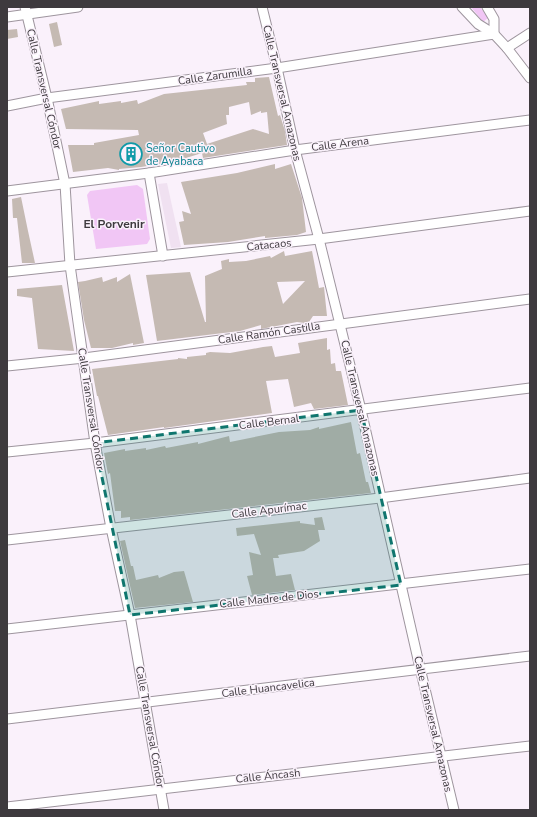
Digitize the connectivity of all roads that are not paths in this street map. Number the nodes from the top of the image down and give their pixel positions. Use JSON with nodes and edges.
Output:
{"nodes":[{"id":1,"x":78,"y":7,"type":"edge"},
{"id":2,"x":262,"y":7,"type":"edge"},
{"id":3,"x":462,"y":7,"type":"edge"},
{"id":4,"x":487,"y":7,"type":"edge"},
{"id":5,"x":26,"y":11,"type":"edge"},
{"id":6,"x":7,"y":17,"type":"edge"},
{"id":7,"x":530,"y":33,"type":"edge"},
{"id":8,"x":494,"y":34,"type":"junction"},
{"id":9,"x":507,"y":48,"type":"junction"},
{"id":10,"x":277,"y":68,"type":"junction"},
{"id":11,"x":530,"y":78,"type":"edge"},
{"id":12,"x":48,"y":98,"type":"junction"},
{"id":13,"x":7,"y":106,"type":"edge"},
{"id":14,"x":530,"y":120,"type":"edge"},
{"id":15,"x":295,"y":150,"type":"junction"},
{"id":16,"x":148,"y":173,"type":"junction"},
{"id":17,"x":65,"y":184,"type":"junction"},
{"id":18,"x":7,"y":191,"type":"edge"},
{"id":19,"x":530,"y":211,"type":"edge"},
{"id":20,"x":319,"y":239,"type":"junction"},
{"id":21,"x":163,"y":256,"type":"junction"},
{"id":22,"x":70,"y":265,"type":"junction"},
{"id":23,"x":7,"y":272,"type":"edge"},
{"id":24,"x":530,"y":299,"type":"edge"},
{"id":25,"x":340,"y":324,"type":"junction"},
{"id":26,"x":84,"y":358,"type":"junction"},
{"id":27,"x":7,"y":366,"type":"edge"},
{"id":28,"x":530,"y":388,"type":"edge"},
{"id":29,"x":361,"y":410,"type":"junction"},
{"id":30,"x":96,"y":443,"type":"junction"},
{"id":31,"x":7,"y":452,"type":"edge"},
{"id":32,"x":530,"y":478,"type":"edge"},
{"id":33,"x":380,"y":498,"type":"junction"},
{"id":34,"x":111,"y":528,"type":"junction"},
{"id":35,"x":7,"y":540,"type":"edge"},
{"id":36,"x":530,"y":569,"type":"edge"},
{"id":37,"x":401,"y":585,"type":"junction"},
{"id":38,"x":130,"y":615,"type":"junction"},
{"id":39,"x":7,"y":629,"type":"edge"},
{"id":40,"x":530,"y":656,"type":"edge"},
{"id":41,"x":420,"y":668,"type":"junction"},
{"id":42,"x":145,"y":703,"type":"junction"},
{"id":43,"x":7,"y":719,"type":"edge"},
{"id":44,"x":530,"y":746,"type":"edge"},
{"id":45,"x":441,"y":757,"type":"junction"},
{"id":46,"x":161,"y":789,"type":"junction"},
{"id":47,"x":7,"y":807,"type":"edge"},
{"id":48,"x":164,"y":810,"type":"edge"},
{"id":49,"x":454,"y":810,"type":"edge"}],
"edges":[{"from":1,"to":5,"type":"street"},
{"from":2,"to":10,"type":"street","name":"Calle Transversal Amazonas"},
{"from":3,"to":8,"type":"street"},
{"from":4,"to":8,"type":"street"},
{"from":5,"to":6,"type":"street"},
{"from":5,"to":12,"type":"street","name":"Calle Transversal Cóndor"},
{"from":7,"to":9,"type":"street"},
{"from":8,"to":9,"type":"street"},
{"from":8,"to":10,"type":"street","name":"Calle Zarumilla"},
{"from":9,"to":11,"type":"street"},
{"from":10,"to":12,"type":"street","name":"Calle Zarumilla"},
{"from":10,"to":15,"type":"street","name":"Calle Transversal Amazonas"},
{"from":12,"to":13,"type":"street","name":"Calle Zarumilla"},
{"from":12,"to":17,"type":"street","name":"Calle Transversal Cóndor"},
{"from":14,"to":15,"type":"street","name":"Calle Arena"},
{"from":15,"to":16,"type":"street","name":"Calle Arena"},
{"from":15,"to":20,"type":"street","name":"Calle Transversal Amazonas"},
{"from":16,"to":17,"type":"street","name":"Calle Arena"},
{"from":16,"to":21,"type":"street"},
{"from":17,"to":18,"type":"street","name":"Calle Arena"},
{"from":17,"to":22,"type":"street","name":"Calle Transversal Cóndor"},
{"from":19,"to":20,"type":"street","name":"Catacaos"},
{"from":20,"to":21,"type":"street","name":"Catacaos"},
{"from":20,"to":25,"type":"street","name":"Calle Transversal Amazonas"},
{"from":21,"to":22,"type":"street","name":"Catacaos"},
{"from":22,"to":23,"type":"street","name":"Catacaos"},
{"from":22,"to":26,"type":"street","name":"Calle Transversal Cóndor"},
{"from":24,"to":25,"type":"street","name":"Calle Ramón Castilla"},
{"from":25,"to":26,"type":"street","name":"Calle Ramón Castilla"},
{"from":25,"to":29,"type":"street","name":"Calle Transversal Amazonas"},
{"from":26,"to":27,"type":"street","name":"Calle Ramón Castilla"},
{"from":26,"to":30,"type":"street","name":"Calle Transversal Cóndor"},
{"from":28,"to":29,"type":"street","name":"Calle Bernal"},
{"from":29,"to":30,"type":"street","name":"Calle Bernal"},
{"from":29,"to":33,"type":"street","name":"Calle Transversal Amazonas"},
{"from":30,"to":31,"type":"street","name":"Calle Bernal"},
{"from":30,"to":34,"type":"street","name":"Calle Transversal Cóndor"},
{"from":32,"to":33,"type":"street","name":"Calle Apurímac"},
{"from":33,"to":34,"type":"street","name":"Calle Apurímac"},
{"from":33,"to":37,"type":"street","name":"Calle Transversal Amazonas"},
{"from":34,"to":35,"type":"street","name":"Calle Apurímac"},
{"from":34,"to":38,"type":"street","name":"Calle Transversal Cóndor"},
{"from":36,"to":37,"type":"street","name":"Calle Madre de Dios"},
{"from":37,"to":38,"type":"street","name":"Calle Madre de Dios"},
{"from":37,"to":41,"type":"street","name":"Calle Transversal Amazonas"},
{"from":38,"to":39,"type":"street","name":"Calle Madre de Dios"},
{"from":38,"to":42,"type":"street","name":"Calle Transversal Cóndor"},
{"from":40,"to":41,"type":"street","name":"Calle Huancavelica"},
{"from":41,"to":42,"type":"street","name":"Calle Huancavelica"},
{"from":41,"to":45,"type":"street","name":"Calle Transversal Amazonas"},
{"from":42,"to":43,"type":"street","name":"Calle Huancavelica"},
{"from":42,"to":46,"type":"street","name":"Calle Transversal Cóndor"},
{"from":44,"to":45,"type":"street","name":"Calle Áncash"},
{"from":45,"to":46,"type":"street","name":"Calle Áncash"},
{"from":45,"to":49,"type":"street","name":"Calle Transversal Amazonas"},
{"from":46,"to":47,"type":"street","name":"Calle Áncash"},
{"from":46,"to":48,"type":"street","name":"Calle Transversal Cóndor"}]}
